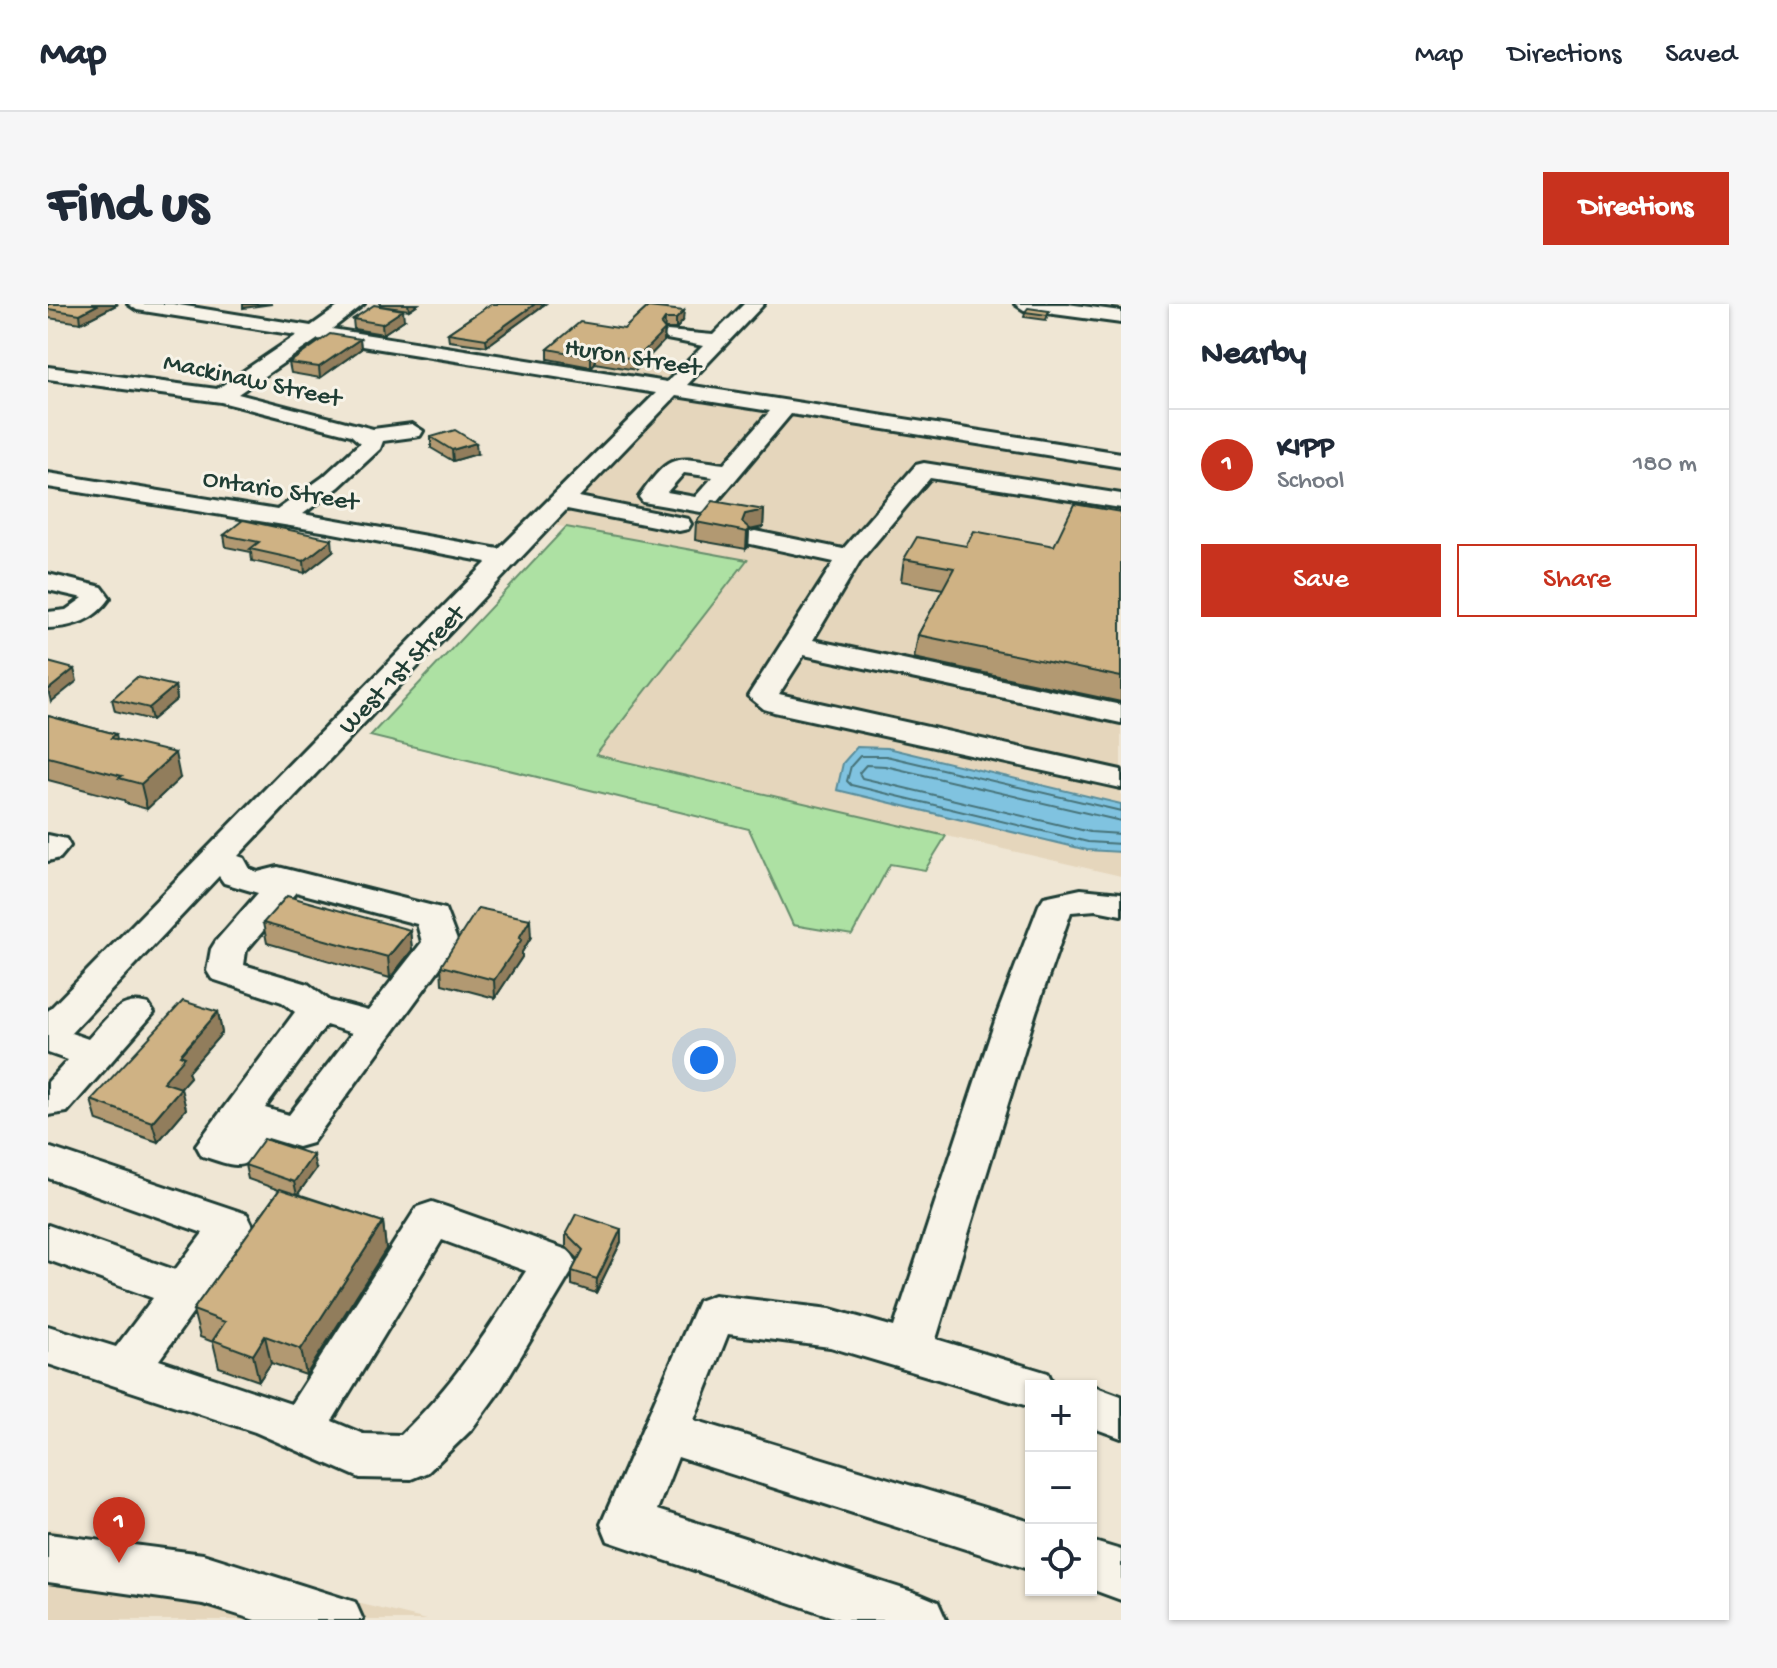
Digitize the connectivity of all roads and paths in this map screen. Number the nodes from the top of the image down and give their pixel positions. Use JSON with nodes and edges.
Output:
{"nodes":[{"id":1,"x":137,"y":304,"type":"edge"},
{"id":2,"x":355,"y":304,"type":"edge"},
{"id":3,"x":755,"y":304,"type":"edge"},
{"id":4,"x":1024,"y":304,"type":"edge"},
{"id":5,"x":1110,"y":312,"type":"edge"},
{"id":6,"x":314,"y":332,"type":"junction"},
{"id":7,"x":674,"y":335,"type":"dead end"},
{"id":8,"x":718,"y":342,"type":"junction"},
{"id":9,"x":48,"y":373,"type":"edge"},
{"id":10,"x":671,"y":389,"type":"junction"},
{"id":11,"x":221,"y":396,"type":"junction"},
{"id":12,"x":785,"y":407,"type":"junction"},
{"id":13,"x":412,"y":431,"type":"dead end"},
{"id":14,"x":370,"y":436,"type":"junction"},
{"id":15,"x":1121,"y":460,"type":"edge"},
{"id":16,"x":729,"y":472,"type":"dead end"},
{"id":17,"x":48,"y":480,"type":"edge"},
{"id":18,"x":563,"y":501,"type":"junction"},
{"id":19,"x":1121,"y":501,"type":"edge"},
{"id":20,"x":283,"y":517,"type":"junction"},
{"id":21,"x":704,"y":529,"type":"edge"},
{"id":22,"x":755,"y":538,"type":"dead end"},
{"id":23,"x":505,"y":558,"type":"junction"},
{"id":24,"x":849,"y":558,"type":"junction"},
{"id":25,"x":48,"y":582,"type":"edge"},
{"id":26,"x":48,"y":620,"type":"edge"},
{"id":27,"x":796,"y":645,"type":"junction"},
{"id":28,"x":1121,"y":714,"type":"edge"},
{"id":29,"x":1121,"y":779,"type":"edge"},
{"id":30,"x":48,"y":845,"type":"edge"},
{"id":31,"x":48,"y":851,"type":"edge"},
{"id":32,"x":224,"y":863,"type":"junction"},
{"id":33,"x":283,"y":879,"type":"junction"},
{"id":34,"x":1121,"y":904,"type":"edge"},
{"id":35,"x":317,"y":1010,"type":"junction"},
{"id":36,"x":135,"y":1013,"type":"dead end"},
{"id":37,"x":378,"y":1027,"type":"junction"},
{"id":38,"x":48,"y":1036,"type":"edge"},
{"id":39,"x":95,"y":1055,"type":"junction"},
{"id":40,"x":53,"y":1102,"type":"dead end"},
{"id":41,"x":48,"y":1162,"type":"edge"},
{"id":42,"x":48,"y":1242,"type":"edge"},
{"id":43,"x":183,"y":1291,"type":"junction"},
{"id":44,"x":48,"y":1345,"type":"edge"},
{"id":45,"x":909,"y":1351,"type":"junction"},
{"id":46,"x":125,"y":1370,"type":"junction"},
{"id":47,"x":1025,"y":1385,"type":"edge"},
{"id":48,"x":1097,"y":1408,"type":"edge"},
{"id":49,"x":1121,"y":1417,"type":"edge"},
{"id":50,"x":301,"y":1430,"type":"junction"},
{"id":51,"x":665,"y":1432,"type":"junction"},
{"id":52,"x":1025,"y":1544,"type":"edge"},
{"id":53,"x":50,"y":1566,"type":"edge"},
{"id":54,"x":1097,"y":1567,"type":"edge"},
{"id":55,"x":1121,"y":1575,"type":"edge"},
{"id":56,"x":336,"y":1620,"type":"edge"},
{"id":57,"x":919,"y":1620,"type":"edge"}],
"edges":[{"from":1,"to":6,"type":"street","name":"Huron Street"},
{"from":2,"to":6,"type":"street"},
{"from":3,"to":8,"type":"street","name":"West 1st Street"},
{"from":4,"to":5,"type":"street"},
{"from":6,"to":10,"type":"street","name":"Huron Street"},
{"from":6,"to":11,"type":"street"},
{"from":7,"to":8,"type":"street"},
{"from":8,"to":10,"type":"street","name":"West 1st Street"},
{"from":9,"to":11,"type":"street","name":"Mackinaw Street"},
{"from":10,"to":12,"type":"street","name":"Huron Street"},
{"from":10,"to":18,"type":"street","name":"West 1st Street"},
{"from":11,"to":14,"type":"street","name":"Mackinaw Street"},
{"from":12,"to":15,"type":"street","name":"Huron Street"},
{"from":12,"to":16,"type":"street"},
{"from":13,"to":14,"type":"street"},
{"from":14,"to":20,"type":"street","name":"Mackinaw Street"},
{"from":17,"to":20,"type":"street","name":"Ontario Street"},
{"from":18,"to":21,"type":"street"},
{"from":18,"to":23,"type":"street","name":"West 1st Street"},
{"from":19,"to":24,"type":"street"},
{"from":20,"to":23,"type":"street","name":"Ontario Street"},
{"from":22,"to":24,"type":"street"},
{"from":23,"to":32,"type":"street","name":"West 1st Street"},
{"from":24,"to":27,"type":"street"},
{"from":25,"to":26,"type":"street"},
{"from":27,"to":28,"type":"street"},
{"from":27,"to":29,"type":"street"},
{"from":30,"to":31,"type":"street"},
{"from":32,"to":33,"type":"street"},
{"from":32,"to":38,"type":"street","name":"West 1st Street"},
{"from":33,"to":35,"type":"street"},
{"from":33,"to":37,"type":"street"},
{"from":34,"to":45,"type":"street"},
{"from":35,"to":37,"type":"street"},
{"from":35,"to":37,"type":"street"},
{"from":36,"to":39,"type":"street"},
{"from":38,"to":39,"type":"street"},
{"from":39,"to":40,"type":"street"},
{"from":41,"to":43,"type":"street"},
{"from":42,"to":43,"type":"street"},
{"from":43,"to":46,"type":"street"},
{"from":44,"to":46,"type":"street"},
{"from":45,"to":47,"type":"street"},
{"from":45,"to":51,"type":"street"},
{"from":46,"to":50,"type":"street"},
{"from":48,"to":49,"type":"street"},
{"from":50,"to":50,"type":"street"},
{"from":51,"to":52,"type":"street"},
{"from":51,"to":57,"type":"street"},
{"from":53,"to":56,"type":"street"},
{"from":54,"to":55,"type":"street"}]}
